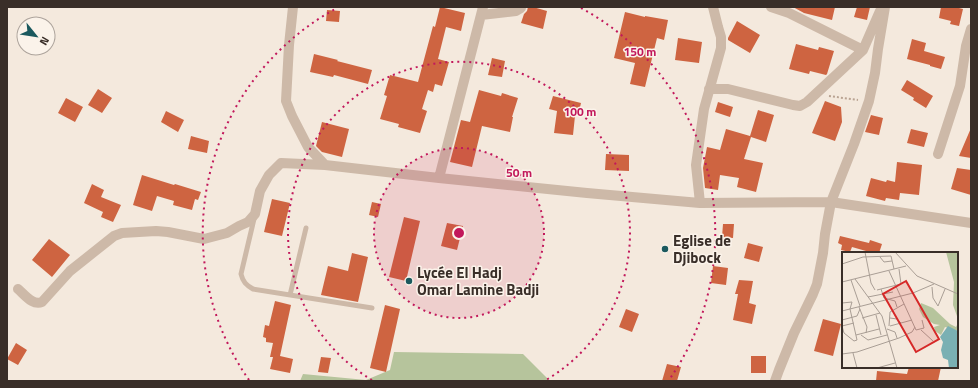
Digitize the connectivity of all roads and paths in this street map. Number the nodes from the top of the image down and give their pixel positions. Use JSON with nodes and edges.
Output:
{"nodes":[{"id":1,"x":293,"y":7,"type":"edge"},
{"id":2,"x":521,"y":7,"type":"edge"},
{"id":3,"x":713,"y":7,"type":"edge"},
{"id":4,"x":771,"y":7,"type":"edge"},
{"id":5,"x":883,"y":7,"type":"edge"},
{"id":6,"x":482,"y":11,"type":"edge"},
{"id":7,"x":971,"y":29,"type":"edge"},
{"id":8,"x":863,"y":50,"type":"junction"},
{"id":9,"x":709,"y":89,"type":"junction"},
{"id":10,"x":817,"y":92,"type":"junction"},
{"id":11,"x":869,"y":101,"type":"junction"},
{"id":12,"x":938,"y":154,"type":"dead end"},
{"id":13,"x":325,"y":165,"type":"junction"},
{"id":14,"x":439,"y":178,"type":"junction"},
{"id":15,"x":832,"y":202,"type":"junction"},
{"id":16,"x":700,"y":203,"type":"junction"},
{"id":17,"x":255,"y":214,"type":"junction"},
{"id":18,"x":971,"y":223,"type":"edge"},
{"id":19,"x":306,"y":228,"type":"dead end"},
{"id":20,"x":18,"y":289,"type":"dead end"},
{"id":21,"x":290,"y":295,"type":"junction"},
{"id":22,"x":372,"y":308,"type":"dead end"},
{"id":23,"x":775,"y":381,"type":"edge"}],
"edges":[{"from":1,"to":13,"type":"street"},
{"from":2,"to":6,"type":"street"},
{"from":3,"to":9,"type":"street"},
{"from":4,"to":8,"type":"street"},
{"from":5,"to":8,"type":"street"},
{"from":5,"to":11,"type":"street"},
{"from":6,"to":14,"type":"street"},
{"from":7,"to":12,"type":"street"},
{"from":8,"to":10,"type":"street"},
{"from":9,"to":10,"type":"street"},
{"from":9,"to":16,"type":"street"},
{"from":10,"to":11,"type":"path"},
{"from":11,"to":15,"type":"street"},
{"from":13,"to":14,"type":"street"},
{"from":13,"to":17,"type":"street"},
{"from":14,"to":16,"type":"street"},
{"from":15,"to":16,"type":"street"},
{"from":15,"to":18,"type":"street"},
{"from":15,"to":23,"type":"street"},
{"from":17,"to":20,"type":"street"},
{"from":17,"to":21,"type":"lane"},
{"from":19,"to":21,"type":"lane"},
{"from":21,"to":22,"type":"lane"}]}
